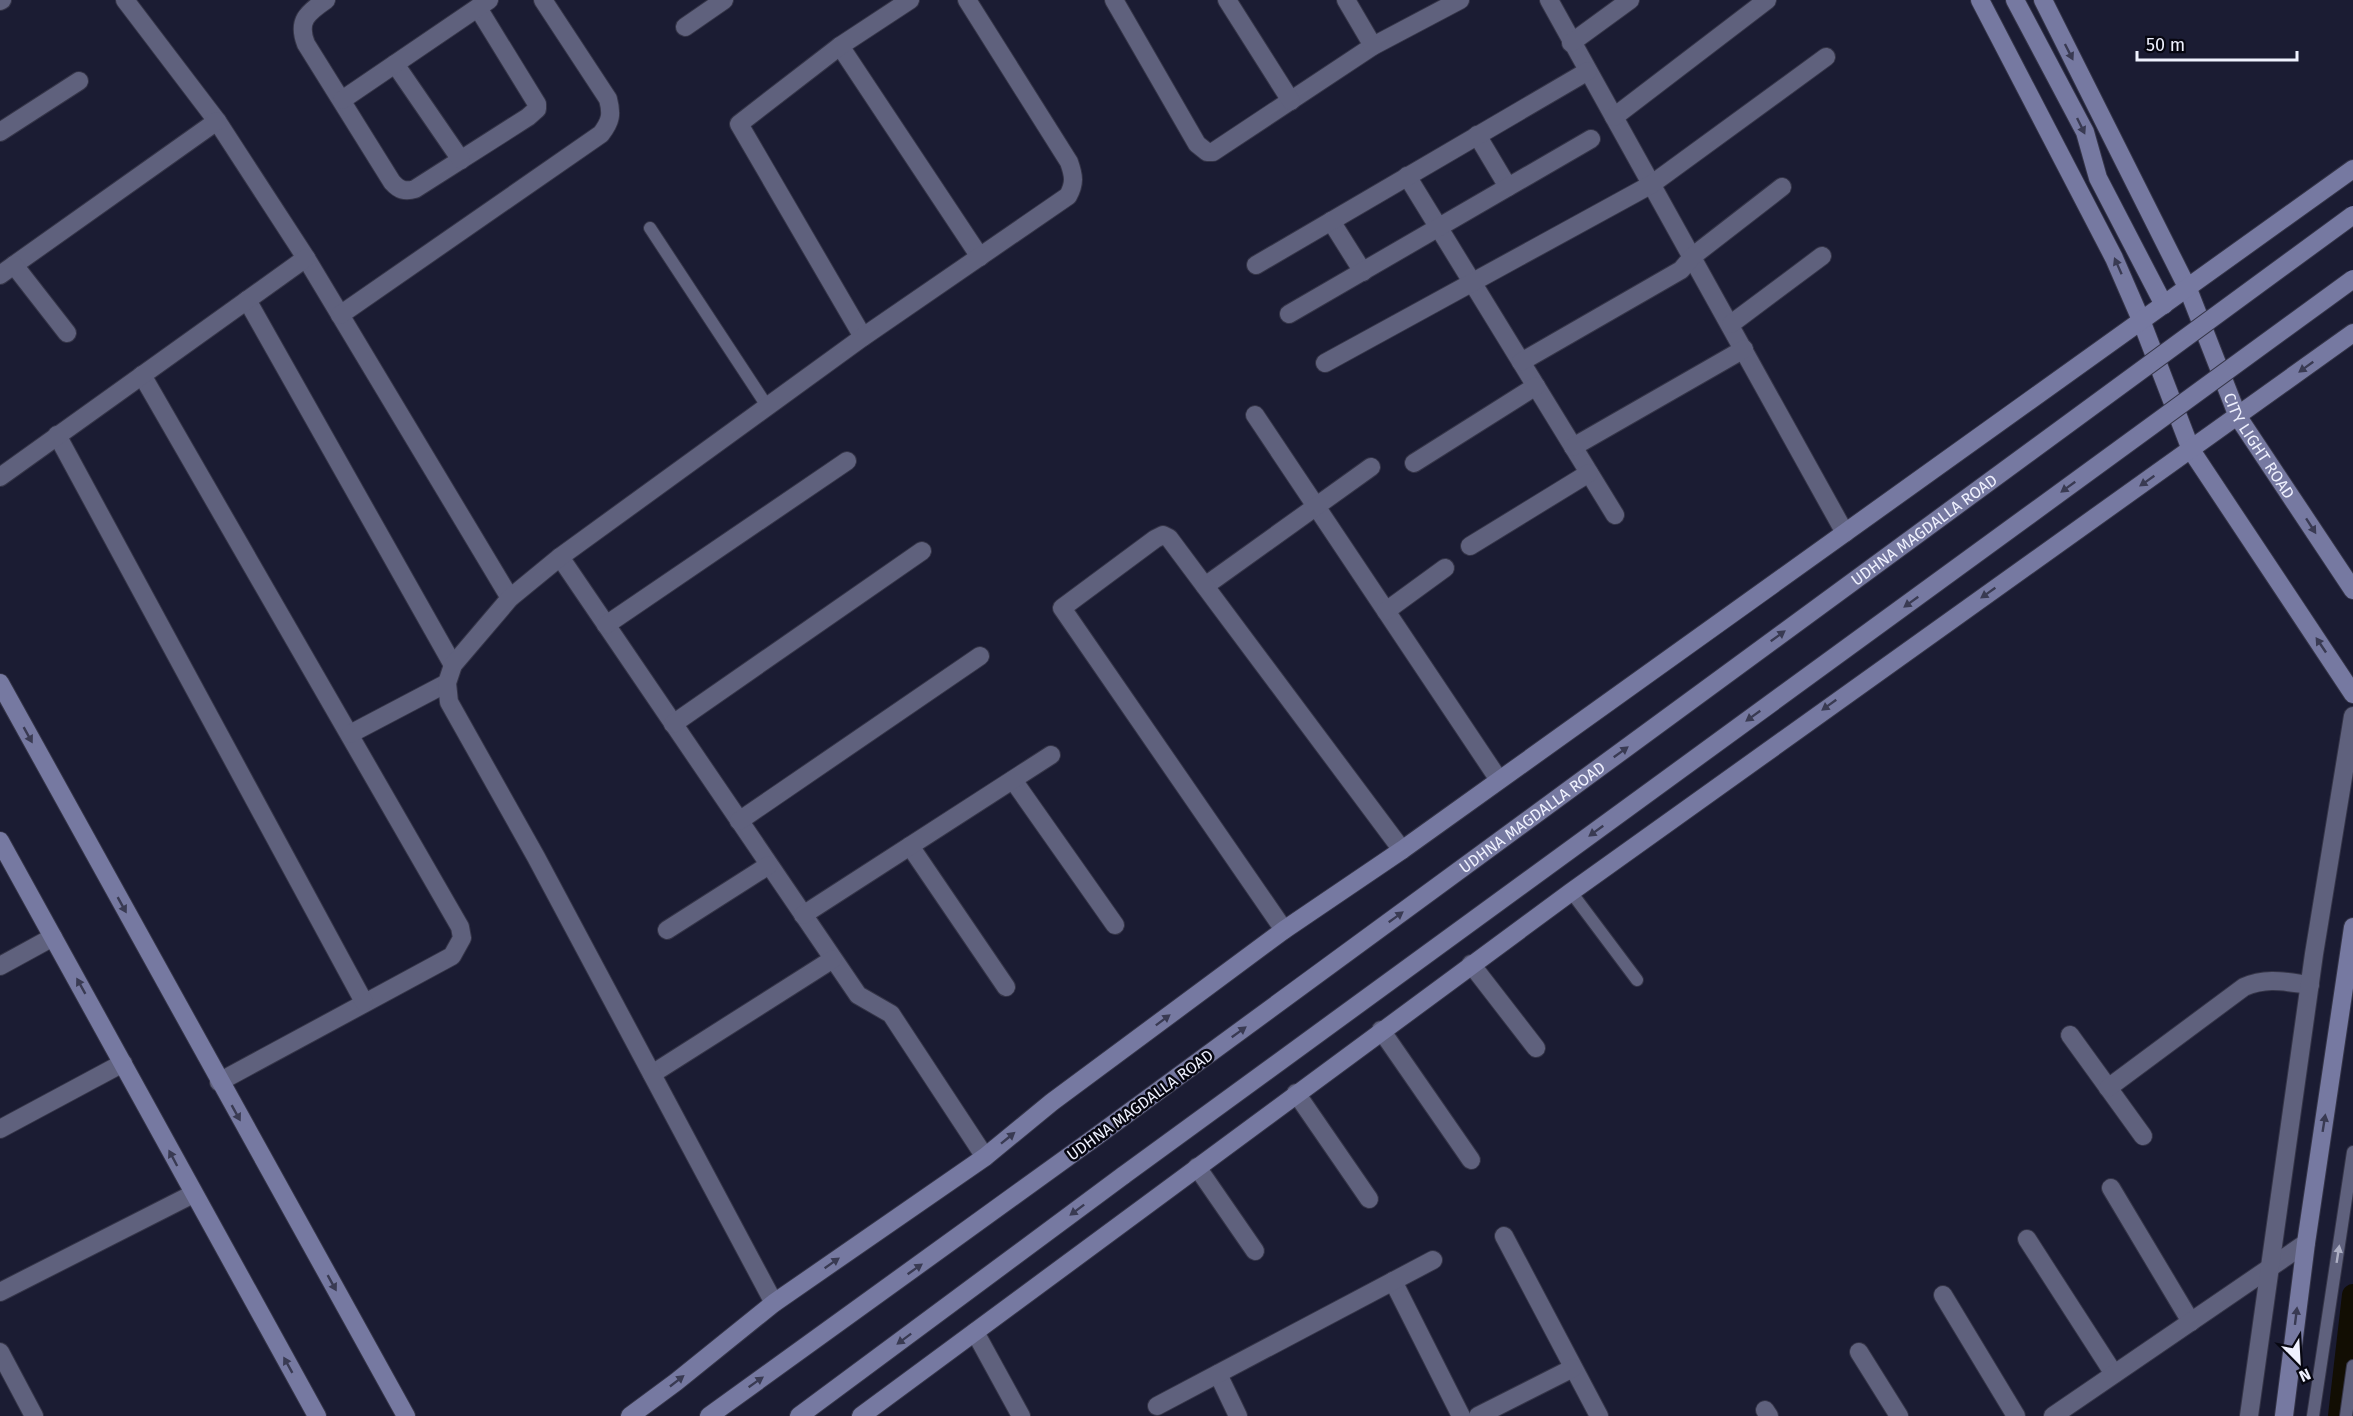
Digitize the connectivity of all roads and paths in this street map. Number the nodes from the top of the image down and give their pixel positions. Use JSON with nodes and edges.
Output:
{"nodes":[{"id":1,"x":125,"y":0,"type":"edge"},
{"id":2,"x":326,"y":0,"type":"edge"},
{"id":3,"x":543,"y":0,"type":"edge"},
{"id":4,"x":724,"y":0,"type":"edge"},
{"id":5,"x":967,"y":0,"type":"edge"},
{"id":6,"x":1114,"y":0,"type":"edge"},
{"id":7,"x":1227,"y":0,"type":"edge"},
{"id":8,"x":1346,"y":0,"type":"edge"},
{"id":9,"x":1460,"y":0,"type":"edge"},
{"id":10,"x":1549,"y":0,"type":"edge"},
{"id":11,"x":1630,"y":0,"type":"edge"},
{"id":12,"x":1767,"y":0,"type":"edge"},
{"id":13,"x":1980,"y":0,"type":"edge"},
{"id":14,"x":1993,"y":0,"type":"edge"},
{"id":15,"x":2015,"y":0,"type":"edge"},
{"id":16,"x":2043,"y":0,"type":"edge"},
{"id":17,"x":898,"y":3,"type":"edge"},
{"id":18,"x":483,"y":4,"type":"edge"},
{"id":19,"x":685,"y":27,"type":"dead end"},
{"id":20,"x":1571,"y":43,"type":"junction"},
{"id":21,"x":840,"y":46,"type":"junction"},
{"id":22,"x":1373,"y":46,"type":"junction"},
{"id":23,"x":1826,"y":57,"type":"dead end"},
{"id":24,"x":395,"y":64,"type":"junction"},
{"id":25,"x":1588,"y":71,"type":"junction"},
{"id":26,"x":79,"y":81,"type":"dead end"},
{"id":27,"x":342,"y":100,"type":"junction"},
{"id":28,"x":1291,"y":101,"type":"junction"},
{"id":29,"x":1614,"y":117,"type":"junction"},
{"id":30,"x":217,"y":121,"type":"junction"},
{"id":31,"x":0,"y":132,"type":"edge"},
{"id":32,"x":1478,"y":135,"type":"junction"},
{"id":33,"x":1591,"y":139,"type":"dead end"},
{"id":34,"x":461,"y":160,"type":"junction"},
{"id":35,"x":2353,"y":169,"type":"edge"},
{"id":36,"x":1407,"y":176,"type":"junction"},
{"id":37,"x":2098,"y":178,"type":"junction"},
{"id":38,"x":1652,"y":184,"type":"junction"},
{"id":39,"x":1508,"y":187,"type":"junction"},
{"id":40,"x":1782,"y":187,"type":"dead end"},
{"id":41,"x":2353,"y":215,"type":"edge"},
{"id":42,"x":1330,"y":221,"type":"junction"},
{"id":43,"x":650,"y":228,"type":"dead end"},
{"id":44,"x":1438,"y":228,"type":"junction"},
{"id":45,"x":1693,"y":256,"type":"junction"},
{"id":46,"x":1822,"y":256,"type":"dead end"},
{"id":47,"x":980,"y":257,"type":"junction"},
{"id":48,"x":306,"y":258,"type":"junction"},
{"id":49,"x":1256,"y":265,"type":"dead end"},
{"id":50,"x":7,"y":270,"type":"edge"},
{"id":51,"x":1363,"y":272,"type":"junction"},
{"id":52,"x":2353,"y":279,"type":"edge"},
{"id":53,"x":1472,"y":283,"type":"junction"},
{"id":54,"x":2188,"y":289,"type":"junction"},
{"id":55,"x":247,"y":300,"type":"junction"},
{"id":56,"x":2163,"y":305,"type":"junction"},
{"id":57,"x":1289,"y":314,"type":"dead end"},
{"id":58,"x":340,"y":315,"type":"junction"},
{"id":59,"x":2141,"y":320,"type":"junction"},
{"id":60,"x":1731,"y":324,"type":"junction"},
{"id":61,"x":67,"y":333,"type":"dead end"},
{"id":62,"x":2353,"y":333,"type":"edge"},
{"id":63,"x":863,"y":337,"type":"junction"},
{"id":64,"x":1744,"y":349,"type":"junction"},
{"id":65,"x":1521,"y":362,"type":"junction"},
{"id":66,"x":1325,"y":363,"type":"dead end"},
{"id":67,"x":142,"y":375,"type":"junction"},
{"id":68,"x":1536,"y":386,"type":"junction"},
{"id":69,"x":768,"y":406,"type":"junction"},
{"id":70,"x":1255,"y":415,"type":"dead end"},
{"id":71,"x":2238,"y":417,"type":"junction"},
{"id":72,"x":57,"y":435,"type":"junction"},
{"id":73,"x":1573,"y":447,"type":"junction"},
{"id":74,"x":2191,"y":450,"type":"junction"},
{"id":75,"x":847,"y":461,"type":"dead end"},
{"id":76,"x":1414,"y":463,"type":"dead end"},
{"id":77,"x":1371,"y":466,"type":"dead end"},
{"id":78,"x":1589,"y":473,"type":"junction"},
{"id":79,"x":0,"y":477,"type":"edge"},
{"id":80,"x":1316,"y":507,"type":"junction"},
{"id":81,"x":1615,"y":514,"type":"dead end"},
{"id":82,"x":1845,"y":533,"type":"junction"},
{"id":83,"x":1470,"y":546,"type":"dead end"},
{"id":84,"x":922,"y":551,"type":"dead end"},
{"id":85,"x":560,"y":557,"type":"junction"},
{"id":86,"x":1445,"y":568,"type":"dead end"},
{"id":87,"x":1205,"y":586,"type":"junction"},
{"id":88,"x":2353,"y":590,"type":"edge"},
{"id":89,"x":510,"y":598,"type":"junction"},
{"id":90,"x":1386,"y":611,"type":"junction"},
{"id":91,"x":606,"y":625,"type":"junction"},
{"id":92,"x":980,"y":656,"type":"dead end"},
{"id":93,"x":453,"y":665,"type":"junction"},
{"id":94,"x":447,"y":682,"type":"junction"},
{"id":95,"x":0,"y":683,"type":"edge"},
{"id":96,"x":2353,"y":694,"type":"edge"},
{"id":97,"x":2353,"y":716,"type":"edge"},
{"id":98,"x":673,"y":724,"type":"junction"},
{"id":99,"x":350,"y":734,"type":"junction"},
{"id":100,"x":1051,"y":755,"type":"dead end"},
{"id":101,"x":1013,"y":780,"type":"junction"},
{"id":102,"x":1499,"y":780,"type":"junction"},
{"id":103,"x":739,"y":821,"type":"junction"},
{"id":104,"x":0,"y":841,"type":"edge"},
{"id":105,"x":910,"y":846,"type":"junction"},
{"id":106,"x":1402,"y":850,"type":"junction"},
{"id":107,"x":769,"y":865,"type":"junction"},
{"id":108,"x":1571,"y":892,"type":"junction"},
{"id":109,"x":803,"y":915,"type":"junction"},
{"id":110,"x":1115,"y":925,"type":"dead end"},
{"id":111,"x":2353,"y":927,"type":"edge"},
{"id":112,"x":667,"y":930,"type":"dead end"},
{"id":113,"x":1284,"y":930,"type":"junction"},
{"id":114,"x":53,"y":937,"type":"junction"},
{"id":115,"x":833,"y":959,"type":"junction"},
{"id":116,"x":1471,"y":964,"type":"junction"},
{"id":117,"x":0,"y":966,"type":"edge"},
{"id":118,"x":1637,"y":981,"type":"dead end"},
{"id":119,"x":2310,"y":985,"type":"junction"},
{"id":120,"x":1006,"y":987,"type":"dead end"},
{"id":121,"x":364,"y":1002,"type":"junction"},
{"id":122,"x":1381,"y":1030,"type":"junction"},
{"id":123,"x":2070,"y":1035,"type":"dead end"},
{"id":124,"x":1536,"y":1048,"type":"dead end"},
{"id":125,"x":123,"y":1063,"type":"junction"},
{"id":126,"x":652,"y":1074,"type":"junction"},
{"id":127,"x":219,"y":1082,"type":"junction"},
{"id":128,"x":2108,"y":1088,"type":"junction"},
{"id":129,"x":1296,"y":1093,"type":"junction"},
{"id":130,"x":0,"y":1129,"type":"edge"},
{"id":131,"x":2143,"y":1136,"type":"dead end"},
{"id":132,"x":2353,"y":1152,"type":"edge"},
{"id":133,"x":985,"y":1157,"type":"junction"},
{"id":134,"x":1471,"y":1160,"type":"dead end"},
{"id":135,"x":1197,"y":1167,"type":"junction"},
{"id":136,"x":2111,"y":1188,"type":"dead end"},
{"id":137,"x":193,"y":1194,"type":"junction"},
{"id":138,"x":1369,"y":1199,"type":"dead end"},
{"id":139,"x":1504,"y":1236,"type":"dead end"},
{"id":140,"x":2027,"y":1239,"type":"dead end"},
{"id":141,"x":2306,"y":1243,"type":"junction"},
{"id":142,"x":1255,"y":1251,"type":"dead end"},
{"id":143,"x":1432,"y":1260,"type":"dead end"},
{"id":144,"x":2268,"y":1269,"type":"junction"},
{"id":145,"x":1393,"y":1281,"type":"junction"},
{"id":146,"x":0,"y":1292,"type":"edge"},
{"id":147,"x":1943,"y":1295,"type":"dead end"},
{"id":148,"x":774,"y":1303,"type":"junction"},
{"id":149,"x":2191,"y":1322,"type":"junction"},
{"id":150,"x":975,"y":1332,"type":"junction"},
{"id":151,"x":0,"y":1352,"type":"edge"},
{"id":152,"x":1859,"y":1352,"type":"dead end"},
{"id":153,"x":2353,"y":1366,"type":"edge"},
{"id":154,"x":1574,"y":1368,"type":"junction"},
{"id":155,"x":1218,"y":1374,"type":"junction"},
{"id":156,"x":2114,"y":1374,"type":"junction"},
{"id":157,"x":1157,"y":1406,"type":"dead end"},
{"id":158,"x":34,"y":1416,"type":"edge"},
{"id":159,"x":317,"y":1416,"type":"edge"},
{"id":160,"x":406,"y":1416,"type":"edge"},
{"id":161,"x":630,"y":1416,"type":"edge"},
{"id":162,"x":709,"y":1416,"type":"edge"},
{"id":163,"x":799,"y":1416,"type":"edge"},
{"id":164,"x":861,"y":1416,"type":"edge"},
{"id":165,"x":1021,"y":1416,"type":"edge"},
{"id":166,"x":1238,"y":1416,"type":"edge"},
{"id":167,"x":1461,"y":1416,"type":"edge"},
{"id":168,"x":1478,"y":1416,"type":"edge"},
{"id":169,"x":1599,"y":1416,"type":"edge"},
{"id":170,"x":1899,"y":1416,"type":"edge"},
{"id":171,"x":2016,"y":1416,"type":"edge"},
{"id":172,"x":2053,"y":1416,"type":"edge"},
{"id":173,"x":2248,"y":1416,"type":"edge"},
{"id":174,"x":2284,"y":1416,"type":"edge"},
{"id":175,"x":2313,"y":1416,"type":"edge"},
{"id":176,"x":2346,"y":1416,"type":"edge"}],
"edges":[{"from":1,"to":30,"type":"street"},
{"from":2,"to":27,"type":"street"},
{"from":3,"to":58,"type":"street"},
{"from":4,"to":19,"type":"street"},
{"from":5,"to":47,"type":"street"},
{"from":6,"to":28,"type":"street"},
{"from":7,"to":28,"type":"street"},
{"from":8,"to":22,"type":"street"},
{"from":9,"to":22,"type":"street"},
{"from":10,"to":20,"type":"street"},
{"from":11,"to":20,"type":"street"},
{"from":12,"to":29,"type":"street"},
{"from":59,"to":13,"type":"street","one_way":true},
{"from":14,"to":37,"type":"street"},
{"from":15,"to":37,"type":"street","one_way":true},
{"from":16,"to":54,"type":"street","name":"CITY LIGHT ROAD","one_way":true},
{"from":17,"to":21,"type":"street"},
{"from":18,"to":24,"type":"street"},
{"from":18,"to":34,"type":"street"},
{"from":20,"to":25,"type":"street"},
{"from":21,"to":47,"type":"street"},
{"from":21,"to":63,"type":"street"},
{"from":22,"to":28,"type":"street"},
{"from":23,"to":38,"type":"street"},
{"from":24,"to":27,"type":"street"},
{"from":24,"to":34,"type":"street"},
{"from":25,"to":29,"type":"street"},
{"from":25,"to":32,"type":"street"},
{"from":26,"to":31,"type":"street"},
{"from":27,"to":34,"type":"street"},
{"from":29,"to":38,"type":"street"},
{"from":30,"to":48,"type":"street"},
{"from":30,"to":50,"type":"street"},
{"from":32,"to":36,"type":"street"},
{"from":32,"to":39,"type":"street"},
{"from":33,"to":39,"type":"street"},
{"from":35,"to":54,"type":"street"},
{"from":36,"to":42,"type":"street"},
{"from":36,"to":44,"type":"street"},
{"from":37,"to":56,"type":"street"},
{"from":38,"to":45,"type":"street"},
{"from":38,"to":53,"type":"street"},
{"from":39,"to":44,"type":"street"},
{"from":40,"to":45,"type":"street"},
{"from":162,"to":41,"type":"street","name":"UDHNA MAGDALLA ROAD","one_way":true,"bridge":true},
{"from":42,"to":49,"type":"street"},
{"from":42,"to":51,"type":"street"},
{"from":43,"to":69,"type":"lane"},
{"from":44,"to":51,"type":"street"},
{"from":44,"to":53,"type":"street"},
{"from":45,"to":60,"type":"street"},
{"from":45,"to":65,"type":"street"},
{"from":46,"to":60,"type":"street"},
{"from":47,"to":63,"type":"street"},
{"from":48,"to":55,"type":"street"},
{"from":48,"to":58,"type":"street"},
{"from":50,"to":61,"type":"street"},
{"from":51,"to":57,"type":"street"},
{"from":52,"to":163,"type":"street","one_way":true,"bridge":true},
{"from":53,"to":65,"type":"street"},
{"from":53,"to":66,"type":"street"},
{"from":54,"to":56,"type":"street"},
{"from":54,"to":71,"type":"street","name":"CITY LIGHT ROAD"},
{"from":55,"to":67,"type":"street"},
{"from":55,"to":93,"type":"street"},
{"from":56,"to":59,"type":"street"},
{"from":58,"to":89,"type":"street"},
{"from":59,"to":74,"type":"street"},
{"from":59,"to":82,"type":"street"},
{"from":60,"to":64,"type":"street"},
{"from":62,"to":71,"type":"street","one_way":true},
{"from":63,"to":69,"type":"street"},
{"from":64,"to":73,"type":"street"},
{"from":64,"to":82,"type":"street"},
{"from":65,"to":68,"type":"street"},
{"from":67,"to":72,"type":"street"},
{"from":67,"to":99,"type":"street"},
{"from":68,"to":73,"type":"street"},
{"from":68,"to":76,"type":"street"},
{"from":69,"to":85,"type":"street"},
{"from":70,"to":80,"type":"street"},
{"from":71,"to":74,"type":"street"},
{"from":71,"to":88,"type":"street","name":"CITY LIGHT ROAD","one_way":true},
{"from":72,"to":79,"type":"street"},
{"from":72,"to":121,"type":"street"},
{"from":73,"to":78,"type":"street"},
{"from":96,"to":74,"type":"street","one_way":true},
{"from":74,"to":108,"type":"street","one_way":true},
{"from":75,"to":91,"type":"street"},
{"from":77,"to":80,"type":"street"},
{"from":78,"to":81,"type":"street"},
{"from":78,"to":83,"type":"street"},
{"from":80,"to":87,"type":"street"},
{"from":80,"to":90,"type":"street"},
{"from":82,"to":102,"type":"street"},
{"from":84,"to":98,"type":"street"},
{"from":85,"to":89,"type":"street"},
{"from":85,"to":91,"type":"street"},
{"from":86,"to":90,"type":"street"},
{"from":87,"to":106,"type":"street"},
{"from":87,"to":113,"type":"street"},
{"from":89,"to":93,"type":"street"},
{"from":90,"to":102,"type":"street"},
{"from":91,"to":98,"type":"street"},
{"from":92,"to":103,"type":"street"},
{"from":93,"to":94,"type":"street"},
{"from":94,"to":99,"type":"street"},
{"from":94,"to":126,"type":"street"},
{"from":95,"to":127,"type":"street","one_way":true},
{"from":97,"to":119,"type":"street"},
{"from":98,"to":103,"type":"street"},
{"from":99,"to":121,"type":"street"},
{"from":100,"to":101,"type":"street"},
{"from":101,"to":105,"type":"street"},
{"from":101,"to":110,"type":"street"},
{"from":102,"to":106,"type":"street"},
{"from":103,"to":107,"type":"street"},
{"from":104,"to":114,"type":"street"},
{"from":105,"to":109,"type":"street"},
{"from":105,"to":120,"type":"street"},
{"from":106,"to":113,"type":"street"},
{"from":107,"to":109,"type":"street"},
{"from":107,"to":112,"type":"street"},
{"from":108,"to":116,"type":"street"},
{"from":108,"to":118,"type":"lane"},
{"from":109,"to":115,"type":"street"},
{"from":141,"to":111,"type":"street","one_way":true},
{"from":133,"to":113,"type":"street","one_way":true},
{"from":114,"to":117,"type":"street"},
{"from":125,"to":114,"type":"street","one_way":true},
{"from":115,"to":126,"type":"street"},
{"from":115,"to":133,"type":"street"},
{"from":116,"to":122,"type":"street"},
{"from":116,"to":124,"type":"street"},
{"from":119,"to":128,"type":"street"},
{"from":119,"to":144,"type":"street"},
{"from":121,"to":127,"type":"street"},
{"from":122,"to":129,"type":"street"},
{"from":122,"to":134,"type":"street"},
{"from":123,"to":128,"type":"street"},
{"from":125,"to":130,"type":"street"},
{"from":137,"to":125,"type":"street","one_way":true},
{"from":126,"to":148,"type":"street"},
{"from":127,"to":160,"type":"street","one_way":true},
{"from":128,"to":131,"type":"street"},
{"from":129,"to":135,"type":"street"},
{"from":129,"to":138,"type":"street"},
{"from":175,"to":132,"type":"lane","one_way":true},
{"from":148,"to":133,"type":"street","one_way":true},
{"from":135,"to":142,"type":"street"},
{"from":135,"to":150,"type":"street"},
{"from":136,"to":149,"type":"street"},
{"from":137,"to":146,"type":"street"},
{"from":159,"to":137,"type":"street","one_way":true},
{"from":139,"to":154,"type":"street"},
{"from":140,"to":156,"type":"street"},
{"from":141,"to":144,"type":"street"},
{"from":174,"to":141,"type":"street","one_way":true},
{"from":143,"to":145,"type":"street"},
{"from":144,"to":149,"type":"street"},
{"from":144,"to":173,"type":"street"},
{"from":145,"to":155,"type":"street"},
{"from":145,"to":167,"type":"street"},
{"from":147,"to":171,"type":"street"},
{"from":161,"to":148,"type":"street","one_way":true},
{"from":149,"to":156,"type":"street"},
{"from":150,"to":164,"type":"street"},
{"from":150,"to":165,"type":"street"},
{"from":151,"to":158,"type":"street"},
{"from":152,"to":170,"type":"street"},
{"from":153,"to":176,"type":"lane"},
{"from":154,"to":168,"type":"street"},
{"from":154,"to":169,"type":"street"},
{"from":155,"to":157,"type":"street"},
{"from":155,"to":166,"type":"street"},
{"from":156,"to":172,"type":"street"}]}
